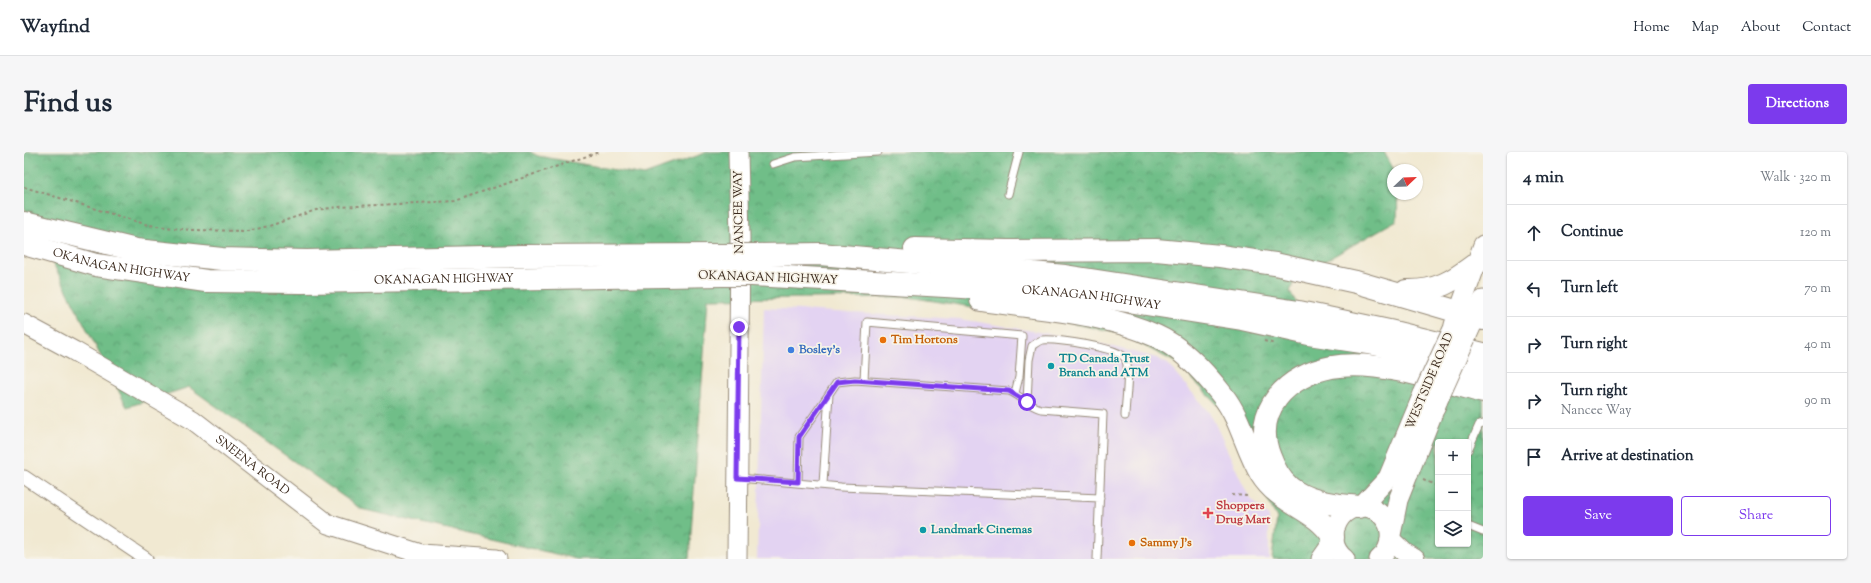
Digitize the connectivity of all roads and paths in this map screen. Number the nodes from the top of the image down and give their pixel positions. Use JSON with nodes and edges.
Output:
{"nodes":[{"id":1,"x":599,"y":152,"type":"edge"},
{"id":2,"x":738,"y":152,"type":"edge"},
{"id":3,"x":878,"y":152,"type":"edge"},
{"id":4,"x":1019,"y":152,"type":"edge"},
{"id":5,"x":773,"y":164,"type":"dead end"},
{"id":6,"x":24,"y":187,"type":"edge"},
{"id":7,"x":1008,"y":194,"type":"dead end"},
{"id":8,"x":24,"y":223,"type":"edge"},
{"id":9,"x":24,"y":244,"type":"edge"},
{"id":10,"x":820,"y":254,"type":"junction"},
{"id":11,"x":1480,"y":254,"type":"edge"},
{"id":12,"x":722,"y":265,"type":"junction"},
{"id":13,"x":753,"y":265,"type":"junction"},
{"id":14,"x":918,"y":285,"type":"junction"},
{"id":15,"x":1388,"y":290,"type":"junction"},
{"id":16,"x":1470,"y":319,"type":"edge"},
{"id":17,"x":24,"y":324,"type":"edge"},
{"id":18,"x":1483,"y":354,"type":"edge"},
{"id":19,"x":1483,"y":373,"type":"edge"},
{"id":20,"x":864,"y":380,"type":"junction"},
{"id":21,"x":1483,"y":392,"type":"edge"},
{"id":22,"x":1015,"y":393,"type":"junction"},
{"id":23,"x":829,"y":394,"type":"junction"},
{"id":24,"x":1430,"y":397,"type":"junction"},
{"id":25,"x":1027,"y":402,"type":"junction"},
{"id":26,"x":1125,"y":416,"type":"dead end"},
{"id":27,"x":1483,"y":424,"type":"edge"},
{"id":28,"x":1471,"y":442,"type":"edge"},
{"id":29,"x":24,"y":477,"type":"edge"},
{"id":30,"x":737,"y":478,"type":"junction"},
{"id":31,"x":1422,"y":480,"type":"dead end"},
{"id":32,"x":798,"y":482,"type":"junction"},
{"id":33,"x":823,"y":484,"type":"junction"},
{"id":34,"x":1435,"y":485,"type":"edge"},
{"id":35,"x":1232,"y":495,"type":"dead end"},
{"id":36,"x":1248,"y":496,"type":"dead end"},
{"id":37,"x":1100,"y":498,"type":"junction"},
{"id":38,"x":1360,"y":507,"type":"junction"},
{"id":39,"x":1471,"y":527,"type":"edge"},
{"id":40,"x":1483,"y":532,"type":"edge"},
{"id":41,"x":1391,"y":538,"type":"junction"},
{"id":42,"x":1333,"y":539,"type":"junction"},
{"id":43,"x":146,"y":559,"type":"edge"},
{"id":44,"x":497,"y":559,"type":"edge"},
{"id":45,"x":737,"y":559,"type":"edge"},
{"id":46,"x":1097,"y":559,"type":"edge"},
{"id":47,"x":1321,"y":559,"type":"edge"},
{"id":48,"x":1345,"y":559,"type":"edge"},
{"id":49,"x":1379,"y":559,"type":"edge"},
{"id":50,"x":1415,"y":559,"type":"edge"}],
"edges":[{"from":1,"to":6,"type":"path"},
{"from":2,"to":30,"type":"street","name":"NANCEE WAY"},
{"from":3,"to":5,"type":"lane"},
{"from":4,"to":7,"type":"lane"},
{"from":8,"to":12,"type":"highway","name":"OKANAGAN HIGHWAY"},
{"from":9,"to":12,"type":"highway","name":"OKANAGAN HIGHWAY"},
{"from":10,"to":13,"type":"highway","name":"OKANAGAN HIGHWAY"},
{"from":10,"to":15,"type":"highway"},
{"from":10,"to":18,"type":"highway","name":"OKANAGAN HIGHWAY"},
{"from":11,"to":15,"type":"highway"},
{"from":11,"to":16,"type":"street","name":"WESTSIDE ROAD"},
{"from":12,"to":13,"type":"highway","name":"OKANAGAN HIGHWAY","bridge":true},
{"from":13,"to":14,"type":"highway","name":"OKANAGAN HIGHWAY"},
{"from":14,"to":19,"type":"highway","name":"OKANAGAN HIGHWAY"},
{"from":14,"to":42,"type":"highway"},
{"from":15,"to":16,"type":"highway"},
{"from":16,"to":24,"type":"street","name":"WESTSIDE ROAD","bridge":true},
{"from":17,"to":44,"type":"street","name":"SNEENA ROAD"},
{"from":20,"to":22,"type":"lane"},
{"from":20,"to":22,"type":"lane"},
{"from":20,"to":23,"type":"lane"},
{"from":21,"to":38,"type":"highway"},
{"from":22,"to":25,"type":"lane"},
{"from":23,"to":32,"type":"lane"},
{"from":23,"to":33,"type":"lane"},
{"from":24,"to":38,"type":"street","name":"WESTSIDE ROAD"},
{"from":24,"to":41,"type":"street","name":"WESTSIDE ROAD"},
{"from":25,"to":26,"type":"lane"},
{"from":25,"to":37,"type":"lane"},
{"from":27,"to":28,"type":"lane"},
{"from":29,"to":43,"type":"street"},
{"from":30,"to":32,"type":"lane"},
{"from":30,"to":45,"type":"street","name":"NANCEE WAY"},
{"from":31,"to":34,"type":"path"},
{"from":32,"to":33,"type":"lane"},
{"from":33,"to":37,"type":"lane"},
{"from":35,"to":36,"type":"path"},
{"from":37,"to":46,"type":"lane"},
{"from":38,"to":41,"type":"street"},
{"from":38,"to":42,"type":"street","name":"WESTSIDE ROAD"},
{"from":39,"to":40,"type":"lane"},
{"from":41,"to":49,"type":"street","name":"WESTSIDE ROAD"},
{"from":41,"to":50,"type":"street"},
{"from":42,"to":47,"type":"street"},
{"from":42,"to":48,"type":"street"}]}
